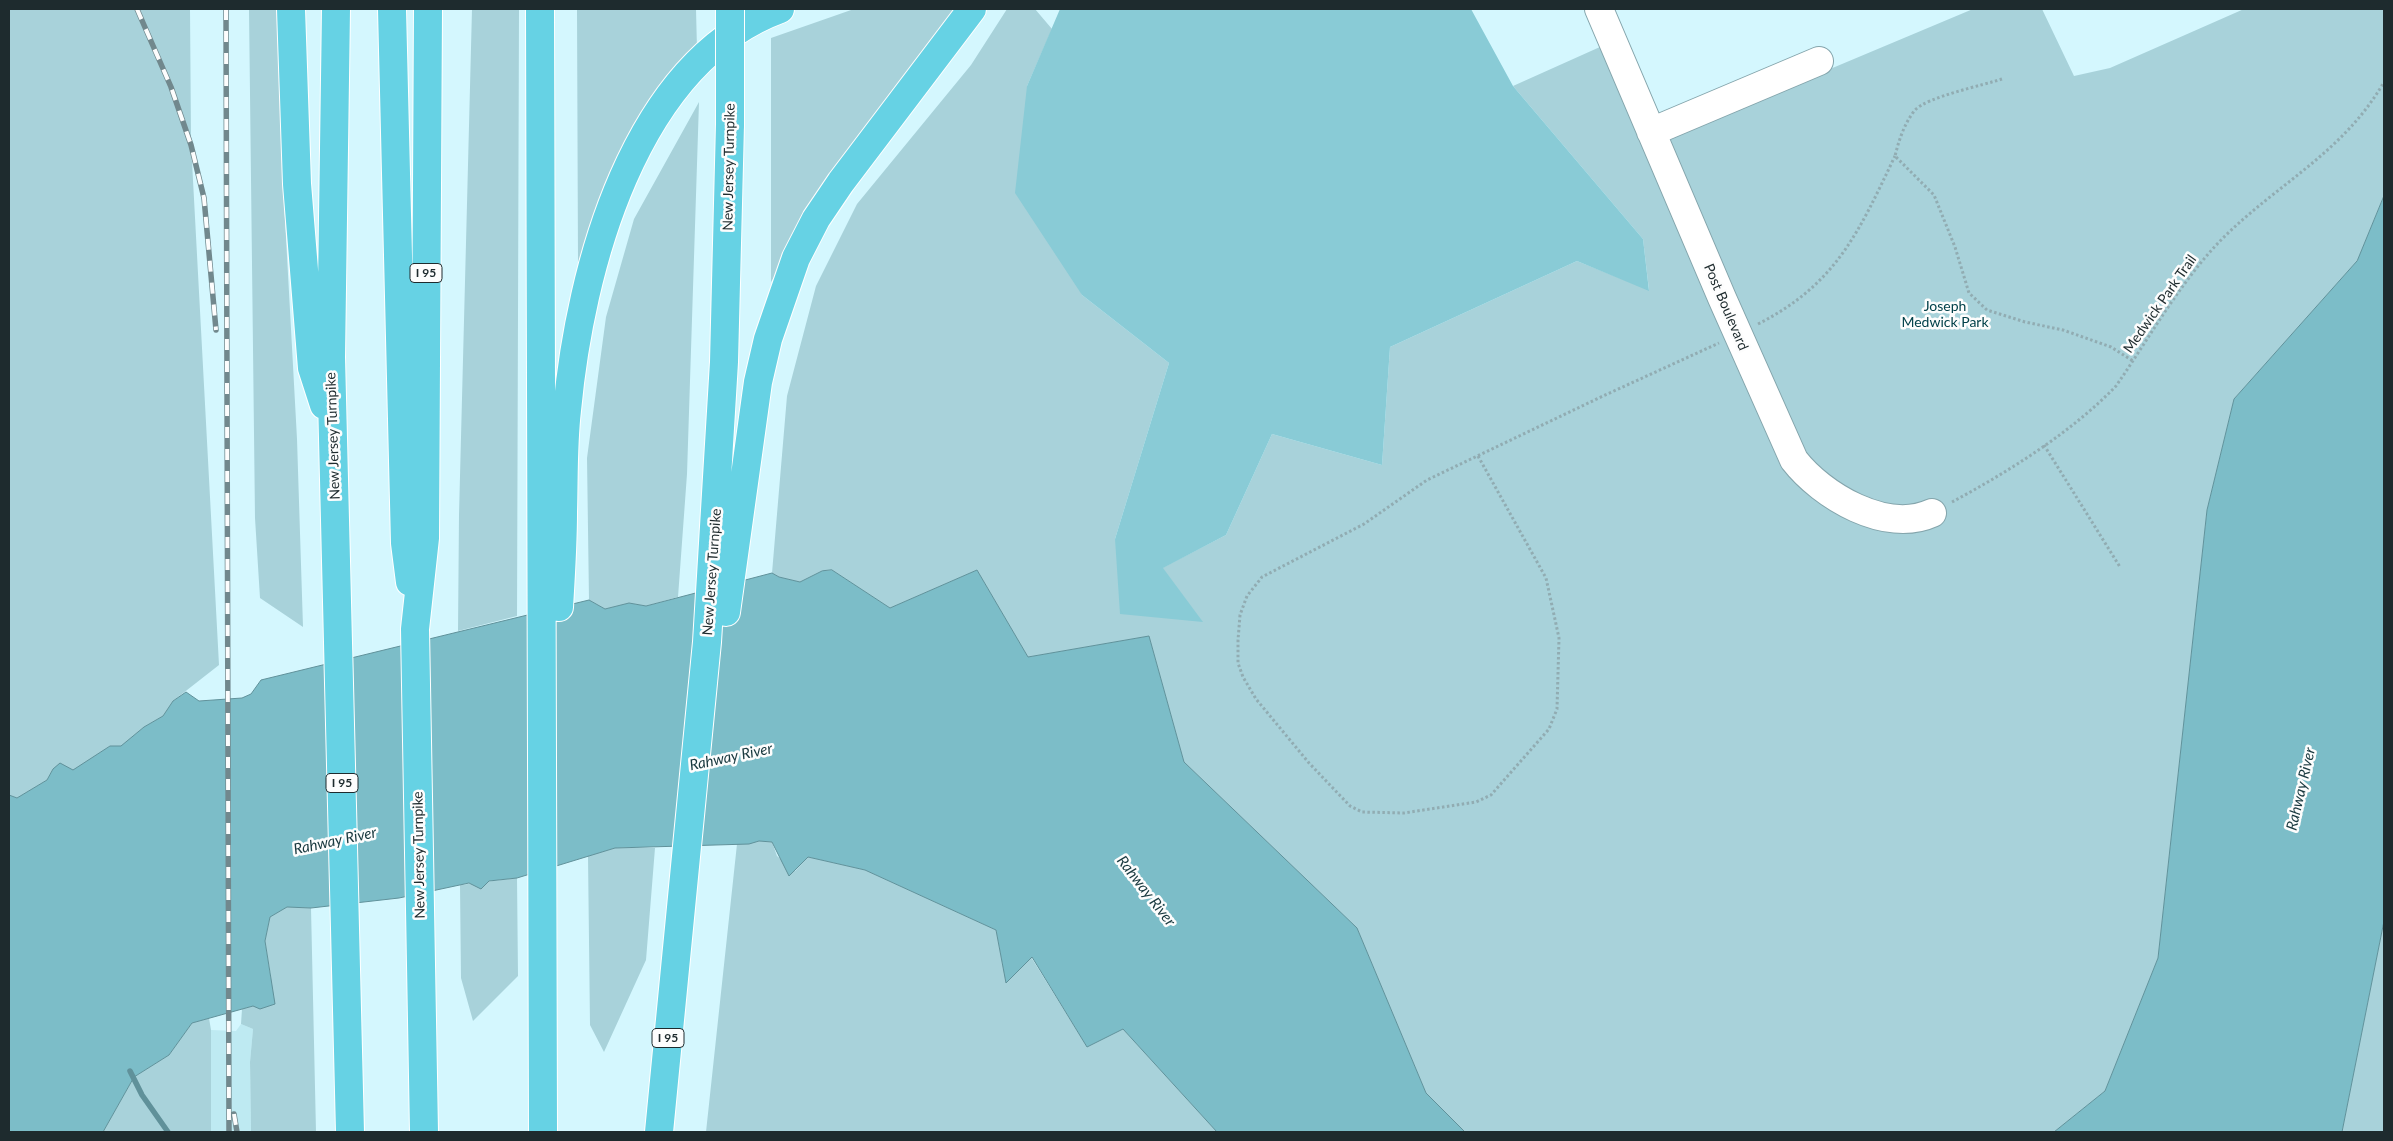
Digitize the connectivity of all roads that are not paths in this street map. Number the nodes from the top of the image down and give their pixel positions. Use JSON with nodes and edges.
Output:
{"nodes":[{"id":1,"x":291,"y":9,"type":"edge"},
{"id":2,"x":336,"y":9,"type":"edge"},
{"id":3,"x":392,"y":9,"type":"edge"},
{"id":4,"x":428,"y":9,"type":"edge"},
{"id":5,"x":540,"y":9,"type":"edge"},
{"id":6,"x":730,"y":9,"type":"edge"},
{"id":7,"x":780,"y":9,"type":"edge"},
{"id":8,"x":972,"y":9,"type":"edge"},
{"id":9,"x":1599,"y":9,"type":"edge"},
{"id":10,"x":1819,"y":61,"type":"dead end"},
{"id":11,"x":1651,"y":132,"type":"junction"},
{"id":12,"x":321,"y":362,"type":"junction"},
{"id":13,"x":1932,"y":513,"type":"road end"},
{"id":14,"x":552,"y":515,"type":"junction"},
{"id":15,"x":415,"y":540,"type":"junction"},
{"id":16,"x":678,"y":943,"type":"junction"},
{"id":17,"x":350,"y":1132,"type":"edge"},
{"id":18,"x":424,"y":1132,"type":"edge"},
{"id":19,"x":543,"y":1132,"type":"edge"},
{"id":20,"x":659,"y":1132,"type":"edge"}],
"edges":[{"from":1,"to":12,"type":"highway"},
{"from":2,"to":12,"type":"highway","name":"New Jersey Turnpike"},
{"from":3,"to":15,"type":"highway"},
{"from":4,"to":15,"type":"highway","name":"New Jersey Turnpike","number":"I 95"},
{"from":5,"to":14,"type":"highway"},
{"from":6,"to":16,"type":"highway","name":"New Jersey Turnpike","number":"I 95","bridge":true},
{"from":7,"to":14,"type":"highway"},
{"from":8,"to":16,"type":"highway"},
{"from":9,"to":11,"type":"street","name":"Post Boulevard"},
{"from":10,"to":11,"type":"street"},
{"from":11,"to":13,"type":"street","name":"Post Boulevard"},
{"from":12,"to":17,"type":"highway","name":"New Jersey Turnpike","number":"I 95"},
{"from":14,"to":19,"type":"highway"},
{"from":15,"to":18,"type":"highway","name":"New Jersey Turnpike","number":"I 95"},
{"from":16,"to":20,"type":"highway","name":"New Jersey Turnpike","number":"I 95"}]}
